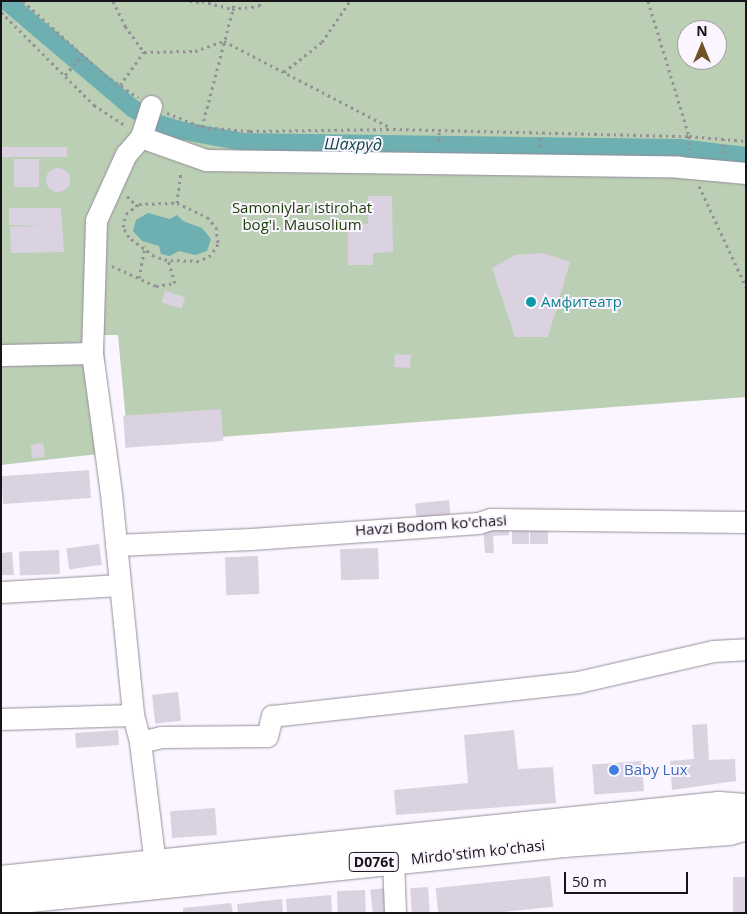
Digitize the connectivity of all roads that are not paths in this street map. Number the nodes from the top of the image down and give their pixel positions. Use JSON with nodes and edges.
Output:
{"nodes":[{"id":1,"x":746,"y":174,"type":"edge"},
{"id":2,"x":92,"y":353,"type":"junction"},
{"id":3,"x":1,"y":355,"type":"edge"},
{"id":4,"x":746,"y":522,"type":"edge"},
{"id":5,"x":116,"y":545,"type":"junction"},
{"id":6,"x":118,"y":585,"type":"junction"},
{"id":7,"x":1,"y":592,"type":"edge"},
{"id":8,"x":746,"y":649,"type":"edge"},
{"id":9,"x":133,"y":715,"type":"junction"},
{"id":10,"x":1,"y":719,"type":"edge"},
{"id":11,"x":140,"y":742,"type":"junction"},
{"id":12,"x":746,"y":808,"type":"edge"},
{"id":13,"x":746,"y":826,"type":"edge"},
{"id":14,"x":393,"y":860,"type":"junction"},
{"id":15,"x":155,"y":865,"type":"junction"},
{"id":16,"x":1,"y":880,"type":"edge"},
{"id":17,"x":1,"y":901,"type":"edge"},
{"id":18,"x":395,"y":913,"type":"edge"}],
"edges":[{"from":1,"to":2,"type":"street"},
{"from":2,"to":3,"type":"street"},
{"from":2,"to":5,"type":"street"},
{"from":4,"to":5,"type":"street","name":"Havzi Bodom ko'chasi"},
{"from":5,"to":6,"type":"street"},
{"from":6,"to":7,"type":"street"},
{"from":6,"to":9,"type":"street"},
{"from":8,"to":11,"type":"street"},
{"from":9,"to":10,"type":"street"},
{"from":9,"to":11,"type":"street"},
{"from":11,"to":15,"type":"street"},
{"from":12,"to":15,"type":"main road","name":"Mirdo'stim ko'chasi","number":"D076t"},
{"from":13,"to":14,"type":"main road","name":"Mirdo'stim ko'chasi","number":"D076t"},
{"from":14,"to":17,"type":"main road","name":"Mirdo'stim ko'chasi","number":"D076t"},
{"from":14,"to":18,"type":"street"},
{"from":15,"to":16,"type":"main road","name":"Mirdo'stim ko'chasi","number":"D076t"}]}
